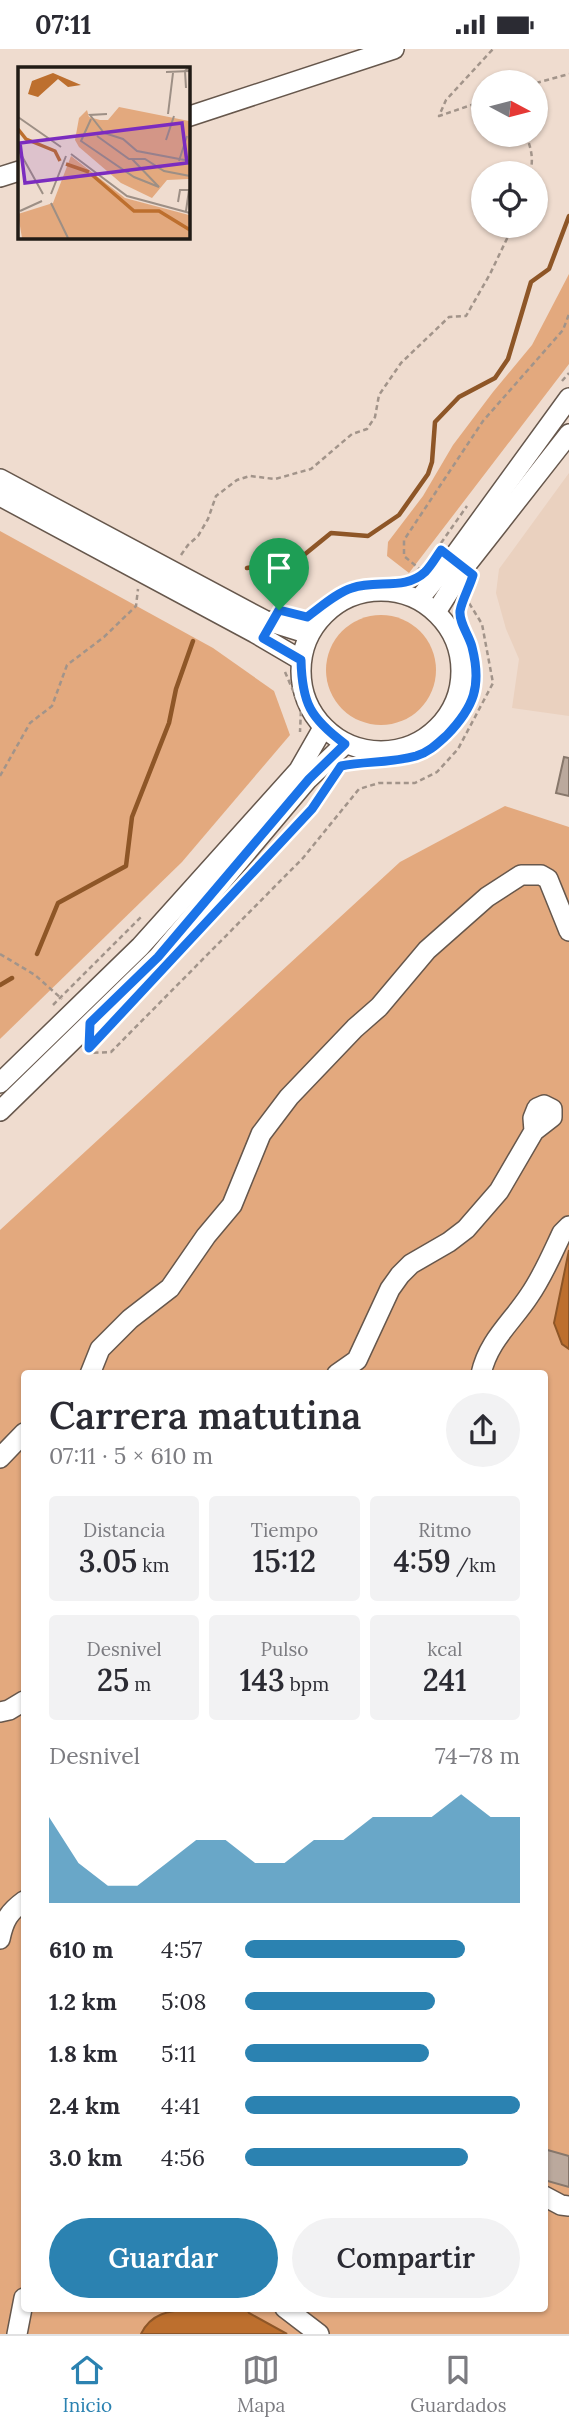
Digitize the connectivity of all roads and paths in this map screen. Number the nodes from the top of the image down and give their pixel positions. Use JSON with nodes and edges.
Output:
{"nodes":[{"id":1,"x":394,"y":49,"type":"edge"},
{"id":2,"x":493,"y":49,"type":"edge"},
{"id":3,"x":474,"y":70,"type":"edge"},
{"id":4,"x":471,"y":73,"type":"edge"},
{"id":5,"x":569,"y":74,"type":"edge"},
{"id":6,"x":548,"y":80,"type":"edge"},
{"id":7,"x":471,"y":105,"type":"edge"},
{"id":8,"x":189,"y":116,"type":"edge"},
{"id":9,"x":18,"y":171,"type":"edge"},
{"id":10,"x":0,"y":177,"type":"edge"},
{"id":11,"x":507,"y":238,"type":"edge"},
{"id":12,"x":569,"y":314,"type":"edge"},
{"id":13,"x":569,"y":398,"type":"edge"},
{"id":14,"x":569,"y":434,"type":"edge"},
{"id":15,"x":0,"y":478,"type":"edge"},
{"id":16,"x":0,"y":496,"type":"edge"},
{"id":17,"x":179,"y":558,"type":"dead end"},
{"id":18,"x":430,"y":566,"type":"dead end"},
{"id":19,"x":141,"y":572,"type":"junction"},
{"id":20,"x":413,"y":579,"type":"dead end"},
{"id":21,"x":419,"y":599,"type":"junction"},
{"id":22,"x":436,"y":612,"type":"junction"},
{"id":23,"x":308,"y":626,"type":"junction"},
{"id":24,"x":292,"y":664,"type":"junction"},
{"id":25,"x":323,"y":728,"type":"junction"},
{"id":26,"x":300,"y":736,"type":"dead end"},
{"id":27,"x":345,"y":744,"type":"junction"},
{"id":28,"x":341,"y":766,"type":"dead end"},
{"id":29,"x":0,"y":776,"type":"edge"},
{"id":30,"x":330,"y":783,"type":"dead end"},
{"id":31,"x":266,"y":859,"type":"dead end"},
{"id":32,"x":144,"y":914,"type":"dead end"},
{"id":33,"x":569,"y":930,"type":"edge"},
{"id":34,"x":0,"y":954,"type":"edge"},
{"id":35,"x":68,"y":1004,"type":"junction"},
{"id":36,"x":52,"y":1006,"type":"dead end"},
{"id":37,"x":84,"y":1053,"type":"dead end"},
{"id":38,"x":0,"y":1083,"type":"edge"},
{"id":39,"x":0,"y":1111,"type":"edge"},
{"id":40,"x":534,"y":1131,"type":"dead end"},
{"id":41,"x":569,"y":1227,"type":"edge"},
{"id":42,"x":92,"y":1370,"type":"edge"},
{"id":43,"x":343,"y":1370,"type":"edge"},
{"id":44,"x":482,"y":1370,"type":"edge"},
{"id":45,"x":21,"y":1436,"type":"edge"},
{"id":46,"x":0,"y":1458,"type":"edge"},
{"id":47,"x":21,"y":1703,"type":"edge"},
{"id":48,"x":0,"y":1711,"type":"edge"},
{"id":49,"x":21,"y":1903,"type":"edge"},
{"id":50,"x":0,"y":1938,"type":"edge"},
{"id":51,"x":548,"y":2198,"type":"edge"},
{"id":52,"x":569,"y":2206,"type":"edge"},
{"id":53,"x":21,"y":2312,"type":"edge"},
{"id":54,"x":290,"y":2312,"type":"edge"},
{"id":55,"x":17,"y":2334,"type":"edge"},
{"id":56,"x":319,"y":2334,"type":"edge"}],
"edges":[{"from":1,"to":8,"type":"street"},
{"from":2,"to":3,"type":"path"},
{"from":4,"to":7,"type":"path"},
{"from":5,"to":6,"type":"path"},
{"from":9,"to":10,"type":"street"},
{"from":11,"to":17,"type":"path"},
{"from":12,"to":18,"type":"path"},
{"from":13,"to":21,"type":"street"},
{"from":14,"to":22,"type":"street"},
{"from":15,"to":23,"type":"street"},
{"from":16,"to":19,"type":"street"},
{"from":19,"to":24,"type":"street"},
{"from":19,"to":29,"type":"path"},
{"from":20,"to":23,"type":"path"},
{"from":21,"to":22,"type":"street"},
{"from":21,"to":23,"type":"street"},
{"from":22,"to":27,"type":"street"},
{"from":23,"to":24,"type":"street"},
{"from":24,"to":25,"type":"street"},
{"from":24,"to":26,"type":"path"},
{"from":25,"to":27,"type":"street"},
{"from":25,"to":35,"type":"street"},
{"from":27,"to":39,"type":"street"},
{"from":28,"to":37,"type":"path"},
{"from":30,"to":31,"type":"path"},
{"from":32,"to":35,"type":"path"},
{"from":33,"to":42,"type":"street"},
{"from":34,"to":35,"type":"path"},
{"from":35,"to":36,"type":"path"},
{"from":35,"to":38,"type":"street"},
{"from":40,"to":43,"type":"street"},
{"from":41,"to":44,"type":"street"},
{"from":45,"to":46,"type":"street"},
{"from":47,"to":48,"type":"street"},
{"from":49,"to":50,"type":"street"},
{"from":51,"to":52,"type":"street"},
{"from":53,"to":55,"type":"street"},
{"from":54,"to":56,"type":"street"}]}
